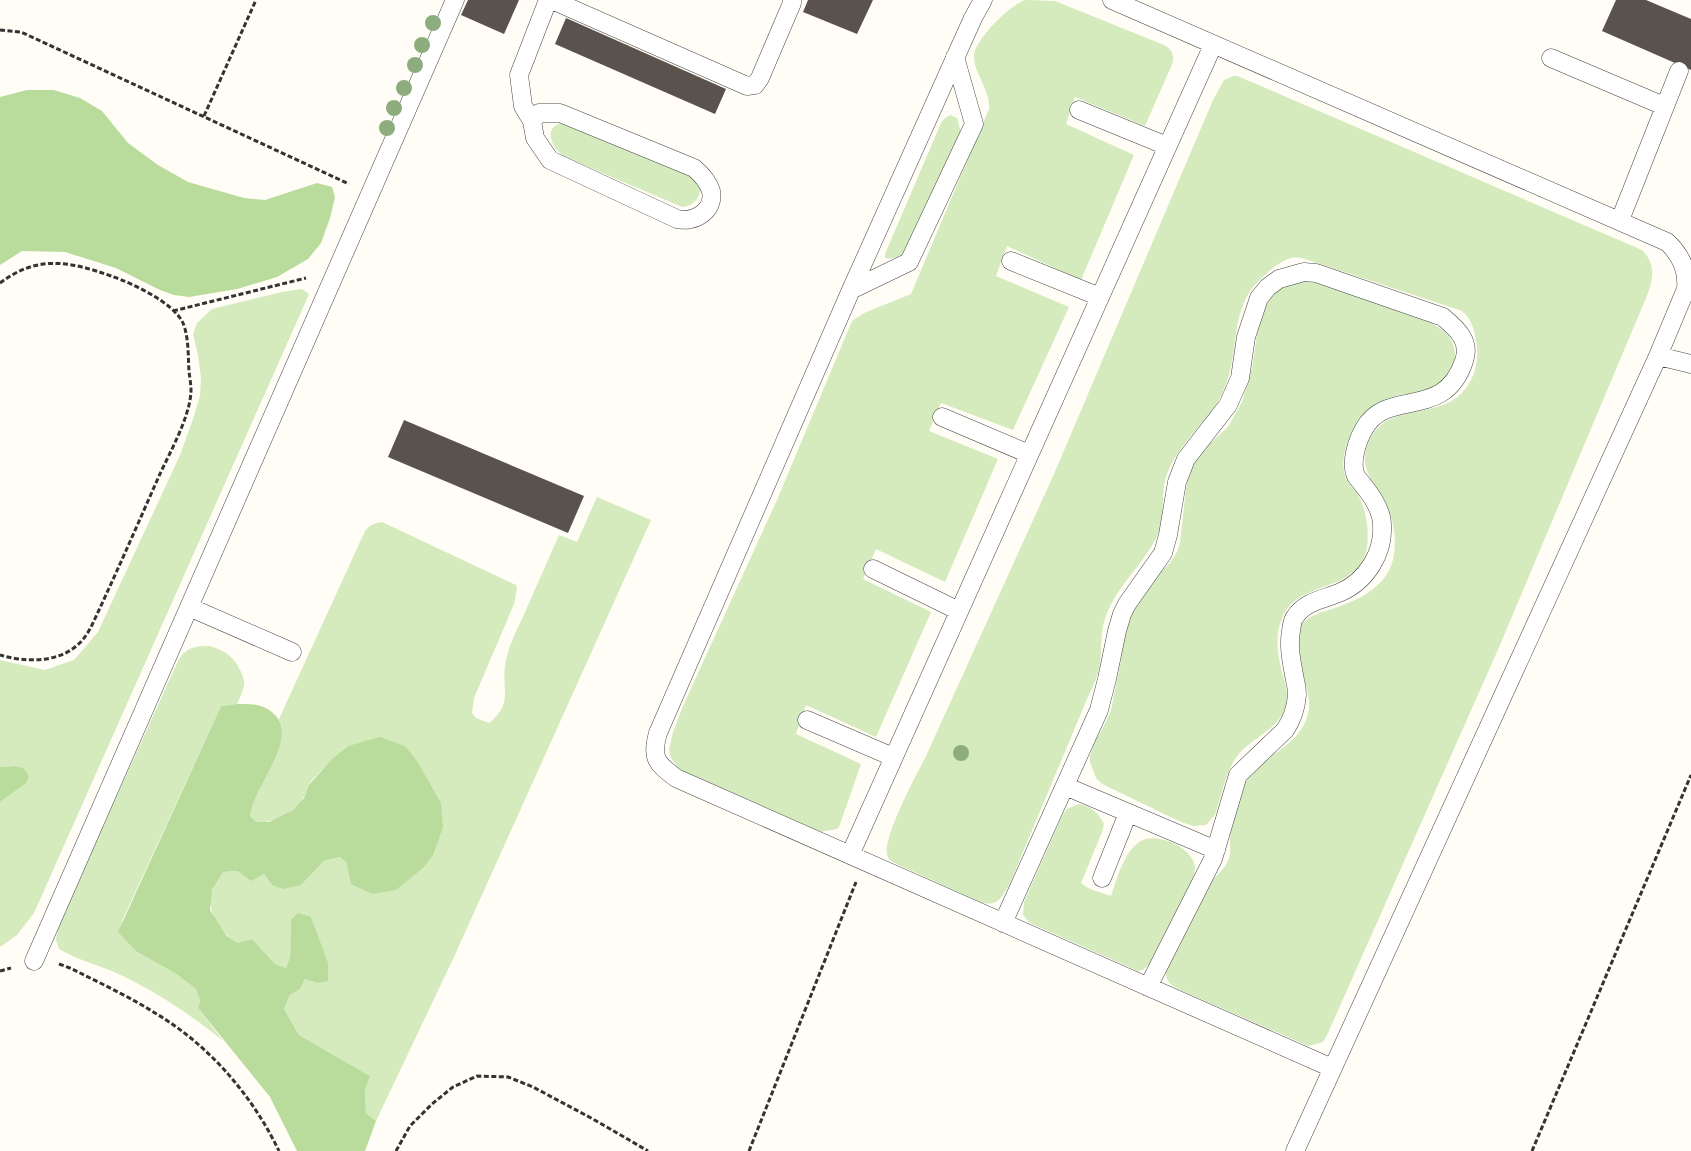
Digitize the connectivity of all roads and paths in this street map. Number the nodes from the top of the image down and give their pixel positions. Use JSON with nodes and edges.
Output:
{"nodes":[{"id":1,"x":256,"y":0,"type":"edge"},
{"id":2,"x":455,"y":0,"type":"edge"},
{"id":3,"x":548,"y":0,"type":"edge"},
{"id":4,"x":552,"y":0,"type":"edge"},
{"id":5,"x":792,"y":0,"type":"edge"},
{"id":6,"x":983,"y":0,"type":"edge"},
{"id":7,"x":1112,"y":0,"type":"edge"},
{"id":8,"x":0,"y":30,"type":"edge"},
{"id":9,"x":1213,"y":45,"type":"junction"},
{"id":10,"x":955,"y":57,"type":"junction"},
{"id":11,"x":1551,"y":58,"type":"dead end"},
{"id":12,"x":1679,"y":71,"type":"dead end"},
{"id":13,"x":1664,"y":106,"type":"junction"},
{"id":14,"x":1079,"y":110,"type":"dead end"},
{"id":15,"x":204,"y":116,"type":"junction"},
{"id":16,"x":532,"y":122,"type":"junction"},
{"id":17,"x":1167,"y":146,"type":"junction"},
{"id":18,"x":370,"y":193,"type":"junction"},
{"id":19,"x":1620,"y":220,"type":"junction"},
{"id":20,"x":1011,"y":261,"type":"dead end"},
{"id":21,"x":336,"y":271,"type":"junction"},
{"id":22,"x":0,"y":284,"type":"edge"},
{"id":23,"x":851,"y":290,"type":"junction"},
{"id":24,"x":1100,"y":297,"type":"junction"},
{"id":25,"x":173,"y":311,"type":"junction"},
{"id":26,"x":1658,"y":356,"type":"junction"},
{"id":27,"x":1691,"y":364,"type":"edge"},
{"id":28,"x":942,"y":417,"type":"dead end"},
{"id":29,"x":1029,"y":454,"type":"junction"},
{"id":30,"x":873,"y":570,"type":"dead end"},
{"id":31,"x":189,"y":607,"type":"junction"},
{"id":32,"x":959,"y":611,"type":"junction"},
{"id":33,"x":292,"y":652,"type":"dead end"},
{"id":34,"x":0,"y":655,"type":"edge"},
{"id":35,"x":807,"y":720,"type":"dead end"},
{"id":36,"x":894,"y":757,"type":"junction"},
{"id":37,"x":1691,"y":775,"type":"edge"},
{"id":38,"x":1065,"y":786,"type":"junction"},
{"id":39,"x":1128,"y":813,"type":"junction"},
{"id":40,"x":1216,"y":850,"type":"junction"},
{"id":41,"x":857,"y":858,"type":"junction"},
{"id":42,"x":1102,"y":878,"type":"dead end"},
{"id":43,"x":1003,"y":923,"type":"junction"},
{"id":44,"x":34,"y":961,"type":"junction"},
{"id":45,"x":0,"y":971,"type":"edge"},
{"id":46,"x":1148,"y":987,"type":"junction"},
{"id":47,"x":1332,"y":1068,"type":"junction"},
{"id":48,"x":280,"y":1151,"type":"edge"},
{"id":49,"x":396,"y":1151,"type":"edge"},
{"id":50,"x":648,"y":1151,"type":"edge"},
{"id":51,"x":749,"y":1151,"type":"edge"},
{"id":52,"x":1295,"y":1151,"type":"edge"},
{"id":53,"x":1532,"y":1151,"type":"edge"}],
"edges":[{"from":1,"to":15,"type":"path"},
{"from":2,"to":18,"type":"lane"},
{"from":3,"to":16,"type":"lane"},
{"from":4,"to":5,"type":"lane"},
{"from":6,"to":10,"type":"lane"},
{"from":7,"to":9,"type":"lane"},
{"from":8,"to":15,"type":"path"},
{"from":9,"to":17,"type":"lane"},
{"from":9,"to":19,"type":"lane"},
{"from":10,"to":23,"type":"lane"},
{"from":10,"to":23,"type":"lane"},
{"from":11,"to":13,"type":"lane"},
{"from":12,"to":13,"type":"lane"},
{"from":13,"to":19,"type":"lane"},
{"from":14,"to":17,"type":"lane"},
{"from":15,"to":18,"type":"path"},
{"from":16,"to":16,"type":"lane"},
{"from":17,"to":24,"type":"lane"},
{"from":18,"to":21,"type":"lane"},
{"from":19,"to":26,"type":"lane"},
{"from":20,"to":24,"type":"lane"},
{"from":21,"to":25,"type":"path"},
{"from":21,"to":31,"type":"lane"},
{"from":22,"to":25,"type":"path"},
{"from":23,"to":41,"type":"lane"},
{"from":24,"to":29,"type":"lane"},
{"from":25,"to":34,"type":"path"},
{"from":26,"to":27,"type":"lane"},
{"from":26,"to":47,"type":"lane"},
{"from":28,"to":29,"type":"lane"},
{"from":29,"to":32,"type":"lane"},
{"from":30,"to":32,"type":"lane"},
{"from":31,"to":33,"type":"lane"},
{"from":31,"to":44,"type":"lane"},
{"from":32,"to":36,"type":"lane"},
{"from":35,"to":36,"type":"lane"},
{"from":36,"to":41,"type":"lane"},
{"from":37,"to":53,"type":"path"},
{"from":38,"to":39,"type":"lane"},
{"from":38,"to":40,"type":"lane"},
{"from":38,"to":43,"type":"lane"},
{"from":39,"to":40,"type":"lane"},
{"from":39,"to":42,"type":"lane"},
{"from":40,"to":46,"type":"lane"},
{"from":41,"to":43,"type":"lane"},
{"from":41,"to":51,"type":"path"},
{"from":43,"to":46,"type":"lane"},
{"from":44,"to":45,"type":"path"},
{"from":44,"to":48,"type":"path"},
{"from":46,"to":47,"type":"lane"},
{"from":47,"to":52,"type":"lane"},
{"from":49,"to":50,"type":"path"}]}
